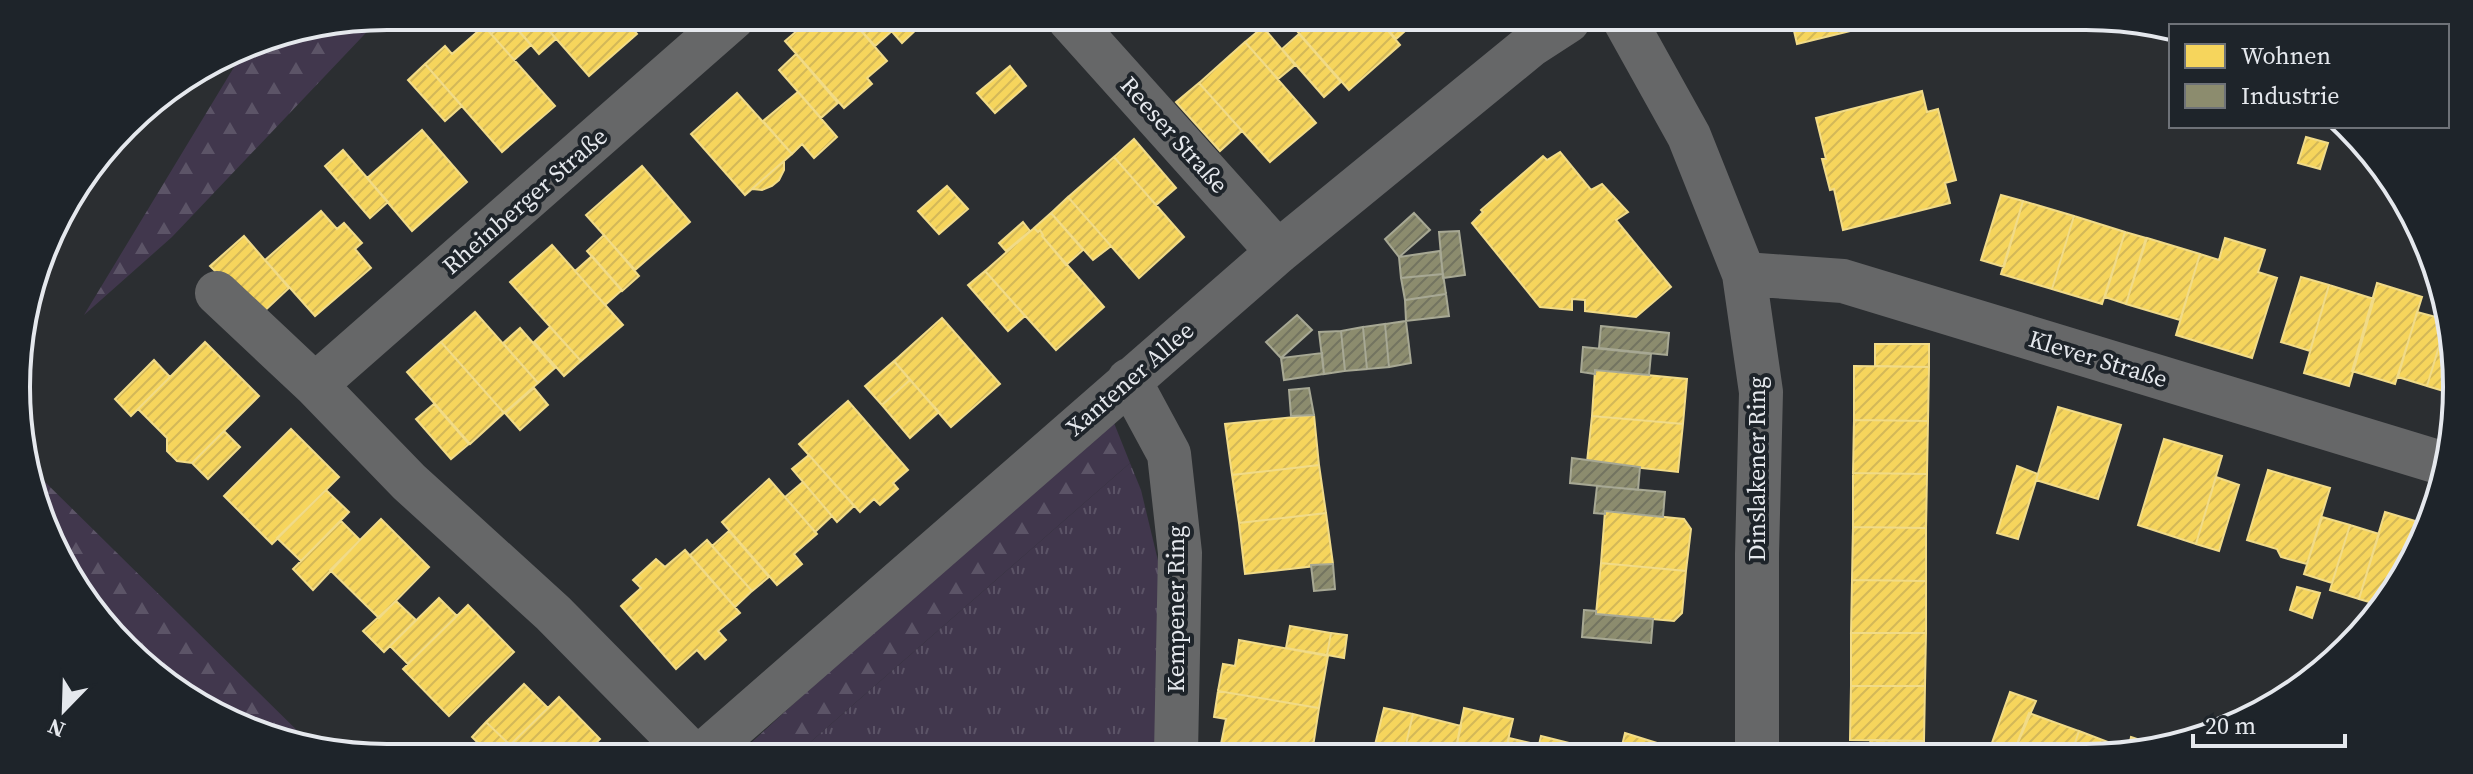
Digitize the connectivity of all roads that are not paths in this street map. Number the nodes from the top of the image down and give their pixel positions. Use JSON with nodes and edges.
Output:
{"nodes":[{"id":1,"x":719,"y":30,"type":"edge"},
{"id":2,"x":1079,"y":30,"type":"edge"},
{"id":3,"x":1554,"y":30,"type":"edge"},
{"id":4,"x":1630,"y":30,"type":"edge"},
{"id":5,"x":1278,"y":252,"type":"junction"},
{"id":6,"x":1744,"y":274,"type":"junction"},
{"id":7,"x":217,"y":293,"type":"dead end"},
{"id":8,"x":1129,"y":380,"type":"junction"},
{"id":9,"x":315,"y":385,"type":"junction"},
{"id":10,"x":2435,"y":461,"type":"edge"},
{"id":11,"x":682,"y":744,"type":"edge"},
{"id":12,"x":714,"y":744,"type":"edge"},
{"id":13,"x":1176,"y":744,"type":"edge"},
{"id":14,"x":1757,"y":744,"type":"edge"}],
"edges":[{"from":1,"to":9,"type":"street","name":"Rheinberger Straße"},
{"from":2,"to":5,"type":"street","name":"Reeser Straße"},
{"from":3,"to":5,"type":"street","name":"Xantener Allee"},
{"from":4,"to":6,"type":"street","name":"Dinslakener Ring"},
{"from":5,"to":8,"type":"street","name":"Xantener Allee"},
{"from":6,"to":10,"type":"street","name":"Klever Straße"},
{"from":6,"to":14,"type":"street","name":"Dinslakener Ring"},
{"from":7,"to":9,"type":"street"},
{"from":8,"to":12,"type":"street","name":"Xantener Allee"},
{"from":8,"to":13,"type":"street","name":"Kempener Ring"},
{"from":9,"to":11,"type":"street"}]}
